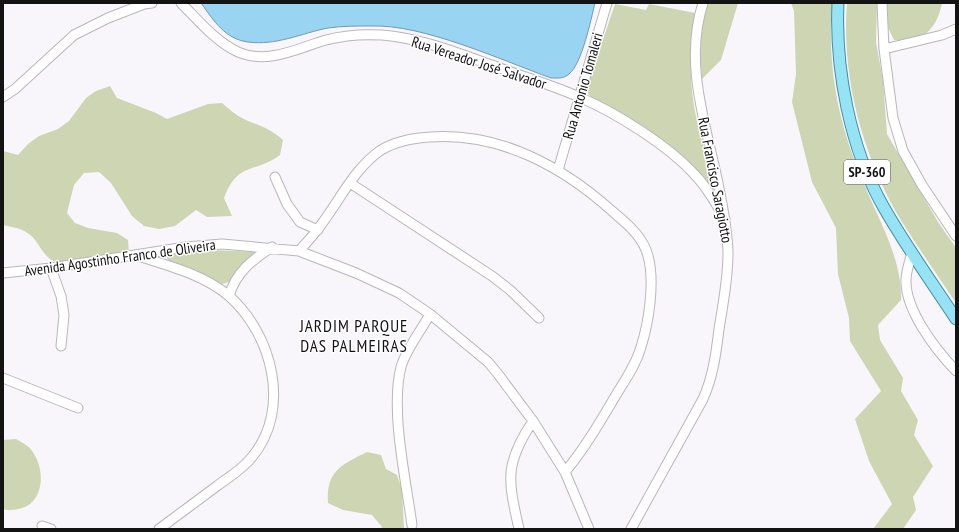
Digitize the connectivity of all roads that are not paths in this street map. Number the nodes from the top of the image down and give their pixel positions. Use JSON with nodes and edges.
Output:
{"nodes":[{"id":1,"x":152,"y":3,"type":"edge"},
{"id":2,"x":181,"y":3,"type":"edge"},
{"id":3,"x":607,"y":3,"type":"edge"},
{"id":4,"x":703,"y":3,"type":"edge"},
{"id":5,"x":838,"y":3,"type":"edge"},
{"id":6,"x":882,"y":3,"type":"edge"},
{"id":7,"x":956,"y":29,"type":"edge"},
{"id":8,"x":884,"y":49,"type":"junction"},
{"id":9,"x":3,"y":97,"type":"edge"},
{"id":10,"x":580,"y":97,"type":"junction"},
{"id":11,"x":558,"y":170,"type":"junction"},
{"id":12,"x":275,"y":177,"type":"dead end"},
{"id":13,"x":350,"y":183,"type":"junction"},
{"id":14,"x":724,"y":220,"type":"junction"},
{"id":15,"x":318,"y":230,"type":"junction"},
{"id":16,"x":956,"y":236,"type":"edge"},
{"id":17,"x":272,"y":247,"type":"junction"},
{"id":18,"x":299,"y":250,"type":"junction"},
{"id":19,"x":912,"y":252,"type":"junction"},
{"id":20,"x":134,"y":255,"type":"junction"},
{"id":21,"x":51,"y":268,"type":"junction"},
{"id":22,"x":3,"y":273,"type":"edge"},
{"id":23,"x":229,"y":296,"type":"junction"},
{"id":24,"x":430,"y":314,"type":"junction"},
{"id":25,"x":539,"y":318,"type":"dead end"},
{"id":26,"x":956,"y":319,"type":"edge"},
{"id":27,"x":61,"y":346,"type":"dead end"},
{"id":28,"x":956,"y":371,"type":"edge"},
{"id":29,"x":3,"y":378,"type":"edge"},
{"id":30,"x":78,"y":408,"type":"dead end"},
{"id":31,"x":533,"y":421,"type":"junction"},
{"id":32,"x":565,"y":472,"type":"junction"},
{"id":33,"x":412,"y":525,"type":"dead end"},
{"id":34,"x":42,"y":526,"type":"dead end"},
{"id":35,"x":51,"y":529,"type":"edge"},
{"id":36,"x":159,"y":529,"type":"edge"},
{"id":37,"x":519,"y":529,"type":"edge"},
{"id":38,"x":588,"y":529,"type":"edge"},
{"id":39,"x":631,"y":529,"type":"edge"}],
"edges":[{"from":1,"to":9,"type":"street"},
{"from":2,"to":10,"type":"street","name":"Rua Vereador José Salvador"},
{"from":3,"to":10,"type":"street","name":"Rua Antonio Tomaleri"},
{"from":4,"to":14,"type":"street","name":"Rua Francisco Saragiotto"},
{"from":5,"to":19,"type":"main road","number":"SP-360"},
{"from":6,"to":8,"type":"street"},
{"from":7,"to":8,"type":"street"},
{"from":8,"to":16,"type":"street"},
{"from":10,"to":11,"type":"street","name":"Rua Antonio Tomaleri"},
{"from":10,"to":14,"type":"street","name":"Rua Vereador José Salvador"},
{"from":11,"to":13,"type":"street"},
{"from":11,"to":32,"type":"street"},
{"from":12,"to":15,"type":"street"},
{"from":13,"to":15,"type":"street"},
{"from":13,"to":25,"type":"street"},
{"from":14,"to":39,"type":"street","name":"Rua Francisco Saragiotto"},
{"from":15,"to":18,"type":"street"},
{"from":17,"to":18,"type":"street","name":"Avenida Agostinho Franco de Oliveira"},
{"from":17,"to":20,"type":"street","name":"Avenida Agostinho Franco de Oliveira"},
{"from":17,"to":23,"type":"street"},
{"from":18,"to":24,"type":"street","name":"Avenida Agostinho Franco de Oliveira"},
{"from":19,"to":26,"type":"main road","number":"SP-360"},
{"from":19,"to":28,"type":"street"},
{"from":20,"to":21,"type":"street","name":"Avenida Agostinho Franco de Oliveira"},
{"from":20,"to":23,"type":"street"},
{"from":21,"to":22,"type":"street","name":"Avenida Agostinho Franco de Oliveira"},
{"from":21,"to":27,"type":"street"},
{"from":23,"to":36,"type":"street"},
{"from":24,"to":31,"type":"street","name":"Avenida Agostinho Franco de Oliveira"},
{"from":24,"to":33,"type":"street"},
{"from":29,"to":30,"type":"street"},
{"from":31,"to":32,"type":"street","name":"Avenida Agostinho Franco de Oliveira"},
{"from":31,"to":37,"type":"street"},
{"from":32,"to":38,"type":"street","name":"Avenida Agostinho Franco de Oliveira"},
{"from":34,"to":35,"type":"street"}]}
